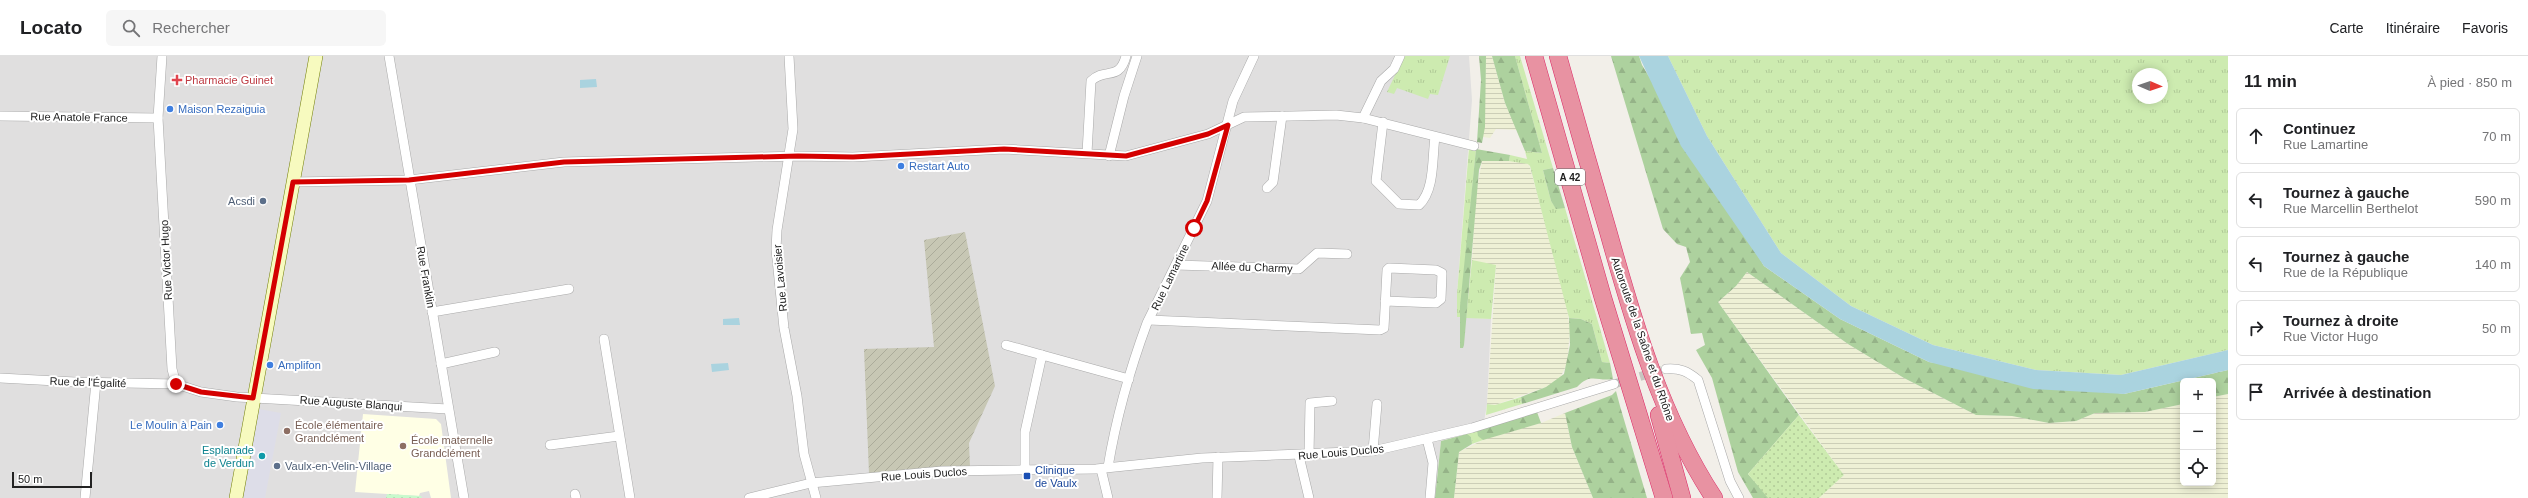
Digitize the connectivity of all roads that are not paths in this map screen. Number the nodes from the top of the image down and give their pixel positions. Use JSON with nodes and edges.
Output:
{"nodes":[{"id":1,"x":162,"y":56,"type":"edge"},
{"id":2,"x":316,"y":56,"type":"edge"},
{"id":3,"x":389,"y":56,"type":"edge"},
{"id":4,"x":789,"y":56,"type":"edge"},
{"id":5,"x":1126,"y":56,"type":"edge"},
{"id":6,"x":1137,"y":56,"type":"edge"},
{"id":7,"x":1254,"y":56,"type":"edge"},
{"id":8,"x":1400,"y":56,"type":"edge"},
{"id":9,"x":1534,"y":56,"type":"edge"},
{"id":10,"x":1558,"y":56,"type":"edge"},
{"id":11,"x":0,"y":116,"type":"edge"},
{"id":12,"x":1282,"y":116,"type":"junction"},
{"id":13,"x":158,"y":118,"type":"junction"},
{"id":14,"x":1363,"y":118,"type":"junction"},
{"id":15,"x":1383,"y":122,"type":"junction"},
{"id":16,"x":1228,"y":125,"type":"junction"},
{"id":17,"x":1435,"y":137,"type":"junction"},
{"id":18,"x":1474,"y":146,"type":"dead end"},
{"id":19,"x":1087,"y":153,"type":"junction"},
{"id":20,"x":1109,"y":156,"type":"junction"},
{"id":21,"x":788,"y":157,"type":"junction"},
{"id":22,"x":409,"y":180,"type":"junction"},
{"id":23,"x":293,"y":182,"type":"junction"},
{"id":24,"x":1267,"y":188,"type":"dead end"},
{"id":25,"x":1347,"y":254,"type":"dead end"},
{"id":26,"x":1176,"y":265,"type":"junction"},
{"id":27,"x":569,"y":289,"type":"dead end"},
{"id":28,"x":1626,"y":296,"type":"junction"},
{"id":29,"x":1385,"y":301,"type":"junction"},
{"id":30,"x":432,"y":312,"type":"junction"},
{"id":31,"x":1148,"y":320,"type":"junction"},
{"id":32,"x":604,"y":339,"type":"dead end"},
{"id":33,"x":1006,"y":345,"type":"dead end"},
{"id":34,"x":495,"y":352,"type":"dead end"},
{"id":35,"x":1042,"y":355,"type":"junction"},
{"id":36,"x":441,"y":364,"type":"junction"},
{"id":37,"x":1666,"y":369,"type":"tunnel mouth"},
{"id":38,"x":0,"y":378,"type":"edge"},
{"id":39,"x":1129,"y":379,"type":"junction"},
{"id":40,"x":96,"y":382,"type":"junction"},
{"id":41,"x":176,"y":384,"type":"junction"},
{"id":42,"x":1614,"y":384,"type":"tunnel mouth"},
{"id":43,"x":253,"y":398,"type":"junction"},
{"id":44,"x":1332,"y":401,"type":"dead end"},
{"id":45,"x":1376,"y":404,"type":"dead end"},
{"id":46,"x":448,"y":409,"type":"junction"},
{"id":47,"x":619,"y":436,"type":"junction"},
{"id":48,"x":1428,"y":439,"type":"junction"},
{"id":49,"x":550,"y":444,"type":"dead end"},
{"id":50,"x":1373,"y":452,"type":"junction"},
{"id":51,"x":1309,"y":455,"type":"junction"},
{"id":52,"x":1299,"y":456,"type":"junction"},
{"id":53,"x":1218,"y":457,"type":"junction"},
{"id":54,"x":1105,"y":468,"type":"junction"},
{"id":55,"x":1025,"y":471,"type":"junction"},
{"id":56,"x":811,"y":483,"type":"junction"},
{"id":57,"x":85,"y":498,"type":"edge"},
{"id":58,"x":236,"y":498,"type":"edge"},
{"id":59,"x":464,"y":498,"type":"edge"},
{"id":60,"x":630,"y":498,"type":"edge"},
{"id":61,"x":748,"y":498,"type":"edge"},
{"id":62,"x":816,"y":498,"type":"edge"},
{"id":63,"x":1108,"y":498,"type":"edge"},
{"id":64,"x":1217,"y":498,"type":"edge"},
{"id":65,"x":1310,"y":498,"type":"edge"},
{"id":66,"x":1430,"y":498,"type":"edge"},
{"id":67,"x":1664,"y":498,"type":"edge"},
{"id":68,"x":1682,"y":498,"type":"edge"},
{"id":69,"x":1714,"y":498,"type":"edge"},
{"id":70,"x":1740,"y":498,"type":"edge"}],
"edges":[{"from":1,"to":13,"type":"street","name":"Rue Victor Hugo"},
{"from":2,"to":23,"type":"street"},
{"from":3,"to":22,"type":"street","name":"Rue Franklin"},
{"from":4,"to":21,"type":"street","name":"Rue Lavoisier"},
{"from":5,"to":19,"type":"street"},
{"from":6,"to":20,"type":"street"},
{"from":7,"to":16,"type":"street","name":"Rue Lamartine"},
{"from":8,"to":14,"type":"street"},
{"from":9,"to":67,"type":"highway","name":"Autoroute de la Saône et du Rhône","number":"A 42"},
{"from":10,"to":28,"type":"highway","name":"Autoroute de la Saône et du Rhône","number":"A 42"},
{"from":11,"to":13,"type":"street","name":"Rue Anatole France"},
{"from":12,"to":14,"type":"street"},
{"from":12,"to":16,"type":"street"},
{"from":12,"to":24,"type":"street"},
{"from":13,"to":41,"type":"street","name":"Rue Victor Hugo"},
{"from":14,"to":15,"type":"street"},
{"from":15,"to":17,"type":"street"},
{"from":15,"to":17,"type":"street"},
{"from":16,"to":20,"type":"street"},
{"from":16,"to":26,"type":"street","name":"Rue Lamartine"},
{"from":17,"to":18,"type":"street"},
{"from":19,"to":20,"type":"street"},
{"from":19,"to":21,"type":"street"},
{"from":21,"to":22,"type":"street"},
{"from":21,"to":56,"type":"street","name":"Rue Lavoisier"},
{"from":22,"to":23,"type":"street"},
{"from":22,"to":30,"type":"street","name":"Rue Franklin"},
{"from":23,"to":43,"type":"street"},
{"from":25,"to":26,"type":"street","name":"Allée du Charmy"},
{"from":26,"to":31,"type":"street","name":"Rue Lamartine"},
{"from":27,"to":30,"type":"street"},
{"from":28,"to":68,"type":"highway"},
{"from":28,"to":69,"type":"highway","name":"Autoroute de la Saône et du Rhône","number":"A 42"},
{"from":29,"to":29,"type":"street"},
{"from":29,"to":31,"type":"street"},
{"from":30,"to":36,"type":"street","name":"Rue Franklin"},
{"from":31,"to":39,"type":"street","name":"Rue Lamartine"},
{"from":32,"to":47,"type":"street"},
{"from":33,"to":35,"type":"street"},
{"from":34,"to":36,"type":"street"},
{"from":35,"to":39,"type":"street"},
{"from":35,"to":55,"type":"street"},
{"from":36,"to":46,"type":"street","name":"Rue Franklin"},
{"from":37,"to":70,"type":"street"},
{"from":38,"to":40,"type":"street","name":"Rue de l'Égalité"},
{"from":39,"to":54,"type":"street","name":"Rue Lamartine"},
{"from":40,"to":41,"type":"street","name":"Rue de l'Égalité"},
{"from":40,"to":57,"type":"street"},
{"from":41,"to":43,"type":"street"},
{"from":42,"to":48,"type":"street","name":"Rue Louis Duclos"},
{"from":43,"to":46,"type":"street","name":"Rue Auguste Blanqui"},
{"from":43,"to":58,"type":"street"},
{"from":44,"to":51,"type":"street"},
{"from":45,"to":50,"type":"street"},
{"from":46,"to":59,"type":"street","name":"Rue Franklin"},
{"from":47,"to":49,"type":"street"},
{"from":47,"to":60,"type":"street"},
{"from":48,"to":50,"type":"street","name":"Rue Louis Duclos"},
{"from":48,"to":66,"type":"street"},
{"from":50,"to":51,"type":"street","name":"Rue Louis Duclos"},
{"from":51,"to":52,"type":"street","name":"Rue Louis Duclos"},
{"from":52,"to":53,"type":"street","name":"Rue Louis Duclos"},
{"from":52,"to":65,"type":"street"},
{"from":53,"to":54,"type":"street","name":"Rue Louis Duclos"},
{"from":53,"to":64,"type":"street"},
{"from":54,"to":55,"type":"street","name":"Rue Louis Duclos"},
{"from":54,"to":63,"type":"street","name":"Rue Lamartine"},
{"from":55,"to":56,"type":"street","name":"Rue Louis Duclos"},
{"from":56,"to":61,"type":"street","name":"Rue Louis Duclos"},
{"from":56,"to":62,"type":"street","name":"Rue Lavoisier"}]}
